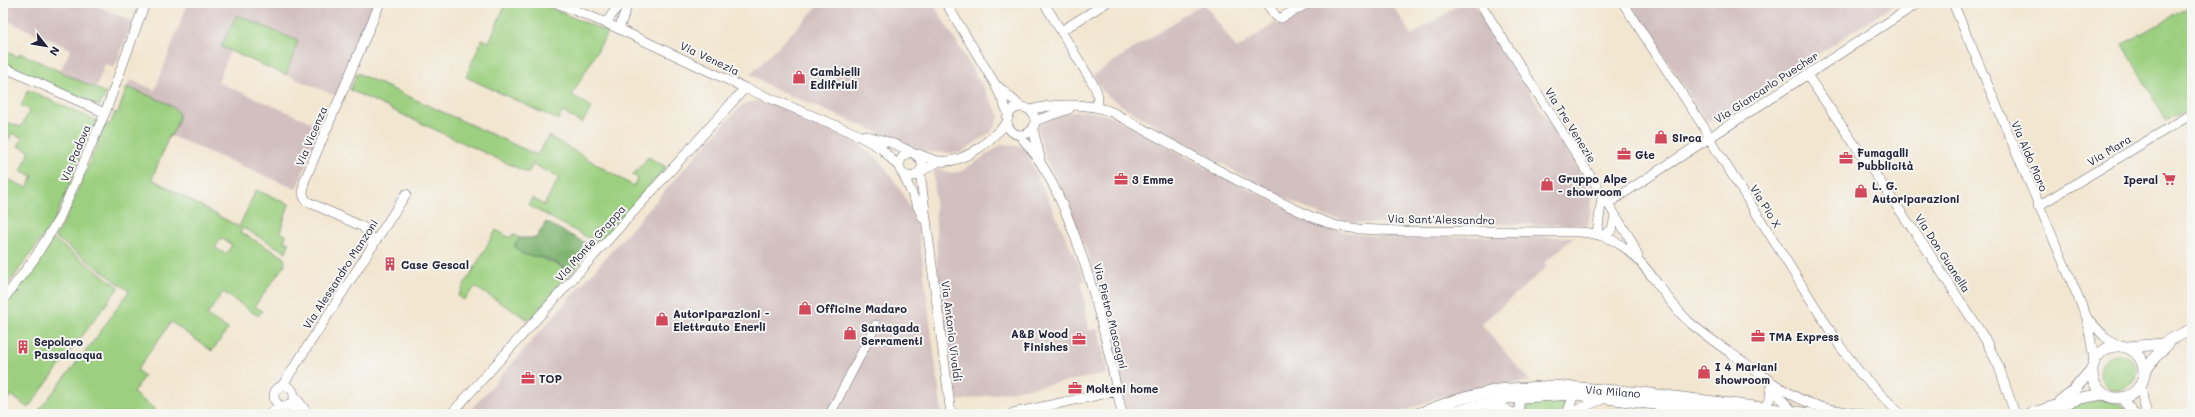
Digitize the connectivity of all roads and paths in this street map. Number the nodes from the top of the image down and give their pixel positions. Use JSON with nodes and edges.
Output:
{"nodes":[{"id":1,"x":145,"y":3,"type":"edge"},
{"id":2,"x":380,"y":3,"type":"edge"},
{"id":3,"x":557,"y":3,"type":"edge"},
{"id":4,"x":620,"y":3,"type":"edge"},
{"id":5,"x":628,"y":3,"type":"edge"},
{"id":6,"x":946,"y":3,"type":"edge"},
{"id":7,"x":1044,"y":3,"type":"edge"},
{"id":8,"x":1106,"y":3,"type":"edge"},
{"id":9,"x":1266,"y":3,"type":"edge"},
{"id":10,"x":1308,"y":3,"type":"edge"},
{"id":11,"x":1480,"y":3,"type":"edge"},
{"id":12,"x":1623,"y":3,"type":"edge"},
{"id":13,"x":1918,"y":3,"type":"edge"},
{"id":14,"x":1953,"y":3,"type":"edge"},
{"id":15,"x":606,"y":23,"type":"junction"},
{"id":16,"x":619,"y":29,"type":"junction"},
{"id":17,"x":1061,"y":31,"type":"junction"},
{"id":18,"x":3,"y":67,"type":"edge"},
{"id":19,"x":1807,"y":75,"type":"junction"},
{"id":20,"x":995,"y":84,"type":"junction"},
{"id":21,"x":745,"y":88,"type":"junction"},
{"id":22,"x":1084,"y":106,"type":"junction"},
{"id":23,"x":1097,"y":107,"type":"junction"},
{"id":24,"x":1025,"y":109,"type":"junction"},
{"id":25,"x":105,"y":113,"type":"junction"},
{"id":26,"x":2192,"y":114,"type":"edge"},
{"id":27,"x":1034,"y":125,"type":"junction"},
{"id":28,"x":1012,"y":126,"type":"junction"},
{"id":29,"x":854,"y":133,"type":"junction"},
{"id":30,"x":1708,"y":138,"type":"junction"},
{"id":31,"x":914,"y":153,"type":"junction"},
{"id":32,"x":1041,"y":160,"type":"junction"},
{"id":33,"x":939,"y":161,"type":"junction"},
{"id":34,"x":901,"y":170,"type":"junction"},
{"id":35,"x":920,"y":172,"type":"junction"},
{"id":36,"x":406,"y":194,"type":"dead end"},
{"id":37,"x":1604,"y":200,"type":"junction"},
{"id":38,"x":2038,"y":206,"type":"junction"},
{"id":39,"x":1615,"y":216,"type":"junction"},
{"id":40,"x":927,"y":226,"type":"junction"},
{"id":41,"x":1600,"y":234,"type":"junction"},
{"id":42,"x":373,"y":246,"type":"junction"},
{"id":43,"x":1639,"y":260,"type":"junction"},
{"id":44,"x":3,"y":300,"type":"edge"},
{"id":45,"x":2087,"y":318,"type":"junction"},
{"id":46,"x":876,"y":325,"type":"dead end"},
{"id":47,"x":2192,"y":329,"type":"edge"},
{"id":48,"x":2170,"y":342,"type":"junction"},
{"id":49,"x":2122,"y":346,"type":"junction"},
{"id":50,"x":2093,"y":365,"type":"junction"},
{"id":51,"x":2143,"y":378,"type":"junction"},
{"id":52,"x":1771,"y":384,"type":"junction"},
{"id":53,"x":1554,"y":386,"type":"junction"},
{"id":54,"x":289,"y":390,"type":"junction"},
{"id":55,"x":1570,"y":390,"type":"junction"},
{"id":56,"x":1117,"y":391,"type":"junction"},
{"id":57,"x":2103,"y":394,"type":"junction"},
{"id":58,"x":1523,"y":396,"type":"junction"},
{"id":59,"x":1605,"y":398,"type":"junction"},
{"id":60,"x":2121,"y":398,"type":"junction"},
{"id":61,"x":284,"y":405,"type":"junction"},
{"id":62,"x":1476,"y":405,"type":"junction"},
{"id":63,"x":2053,"y":406,"type":"junction"},
{"id":64,"x":1764,"y":408,"type":"junction"},
{"id":65,"x":1013,"y":413,"type":"edge"},
{"id":66,"x":1794,"y":413,"type":"edge"},
{"id":67,"x":270,"y":414,"type":"edge"},
{"id":68,"x":297,"y":414,"type":"edge"},
{"id":69,"x":308,"y":414,"type":"edge"},
{"id":70,"x":451,"y":414,"type":"edge"},
{"id":71,"x":830,"y":414,"type":"edge"},
{"id":72,"x":951,"y":414,"type":"edge"},
{"id":73,"x":1122,"y":414,"type":"edge"},
{"id":74,"x":1418,"y":414,"type":"edge"},
{"id":75,"x":1446,"y":414,"type":"edge"},
{"id":76,"x":1514,"y":414,"type":"edge"},
{"id":77,"x":1519,"y":414,"type":"edge"},
{"id":78,"x":1567,"y":414,"type":"edge"},
{"id":79,"x":1735,"y":414,"type":"edge"},
{"id":80,"x":1810,"y":414,"type":"edge"},
{"id":81,"x":1862,"y":414,"type":"edge"},
{"id":82,"x":1900,"y":414,"type":"edge"},
{"id":83,"x":2015,"y":414,"type":"edge"},
{"id":84,"x":2030,"y":414,"type":"edge"},
{"id":85,"x":2135,"y":414,"type":"edge"},
{"id":86,"x":2147,"y":414,"type":"edge"}],
"edges":[{"from":1,"to":25,"type":"street","name":"Via Padova"},
{"from":2,"to":42,"type":"street","name":"Via Vicenza"},
{"from":3,"to":15,"type":"street","name":"Via Venezia"},
{"from":4,"to":15,"type":"street"},
{"from":5,"to":16,"type":"street"},
{"from":6,"to":20,"type":"street"},
{"from":7,"to":17,"type":"street"},
{"from":8,"to":17,"type":"street"},
{"from":9,"to":10,"type":"street"},
{"from":11,"to":37,"type":"street","name":"Via Tre Venezie"},
{"from":12,"to":30,"type":"street","name":"Via Pio X"},
{"from":13,"to":19,"type":"street","name":"Via Giancarlo Puecher"},
{"from":14,"to":38,"type":"street","name":"Via Aldo Moro"},
{"from":15,"to":16,"type":"street","name":"Via Venezia"},
{"from":16,"to":21,"type":"street","name":"Via Venezia"},
{"from":17,"to":23,"type":"street"},
{"from":18,"to":25,"type":"street"},
{"from":19,"to":30,"type":"street","name":"Via Giancarlo Puecher"},
{"from":19,"to":83,"type":"street","name":"Via Don Guanella"},
{"from":20,"to":24,"type":"street"},
{"from":20,"to":28,"type":"street"},
{"from":21,"to":29,"type":"street","name":"Via Venezia"},
{"from":21,"to":70,"type":"street","name":"Via Monte Grappa"},
{"from":22,"to":23,"type":"street","name":"Via Sant'Alessandro"},
{"from":22,"to":24,"type":"street","name":"Via Sant'Alessandro"},
{"from":22,"to":27,"type":"street","name":"Via Sant'Alessandro"},
{"from":23,"to":41,"type":"street","name":"Via Sant'Alessandro"},
{"from":24,"to":27,"type":"street","name":"Via Pietro Mascagni"},
{"from":24,"to":28,"type":"street"},
{"from":25,"to":44,"type":"street","name":"Via Padova"},
{"from":26,"to":38,"type":"street","name":"Via Mara"},
{"from":27,"to":28,"type":"street","name":"Via Sant'Alessandro"},
{"from":27,"to":32,"type":"street","name":"Via Pietro Mascagni"},
{"from":28,"to":32,"type":"street","name":"Via Pietro Mascagni"},
{"from":28,"to":33,"type":"street"},
{"from":29,"to":31,"type":"street","name":"Via Venezia"},
{"from":29,"to":34,"type":"street","name":"Via Venezia"},
{"from":30,"to":37,"type":"street","name":"Via Giancarlo Puecher"},
{"from":30,"to":82,"type":"street","name":"Via Pio X"},
{"from":31,"to":33,"type":"street","name":"Via Venezia"},
{"from":31,"to":34,"type":"street"},
{"from":31,"to":35,"type":"street"},
{"from":32,"to":56,"type":"street","name":"Via Pietro Mascagni"},
{"from":33,"to":35,"type":"street"},
{"from":34,"to":35,"type":"street"},
{"from":34,"to":40,"type":"street","name":"Via Venezia"},
{"from":35,"to":40,"type":"street","name":"Via Antonio Vivaldi"},
{"from":36,"to":42,"type":"street","name":"Via Alessandro Manzoni"},
{"from":37,"to":39,"type":"street","name":"Via Tre Venezie"},
{"from":37,"to":41,"type":"street"},
{"from":38,"to":45,"type":"street","name":"Via Aldo Moro"},
{"from":39,"to":41,"type":"street"},
{"from":39,"to":43,"type":"street","name":"Via Tre Venezie"},
{"from":40,"to":72,"type":"street","name":"Via Antonio Vivaldi"},
{"from":41,"to":43,"type":"street","name":"Via Sant'Alessandro"},
{"from":42,"to":54,"type":"street","name":"Via Alessandro Manzoni"},
{"from":43,"to":52,"type":"street","name":"Via Sant'Alessandro"},
{"from":45,"to":49,"type":"street","name":"Via Aldo Moro"},
{"from":45,"to":50,"type":"street","name":"Via Aldo Moro"},
{"from":46,"to":71,"type":"street"},
{"from":47,"to":48,"type":"main road"},
{"from":48,"to":49,"type":"main road"},
{"from":48,"to":51,"type":"main road"},
{"from":49,"to":50,"type":"main road"},
{"from":49,"to":51,"type":"main road"},
{"from":50,"to":57,"type":"main road"},
{"from":50,"to":63,"type":"main road"},
{"from":51,"to":60,"type":"main road"},
{"from":51,"to":86,"type":"street"},
{"from":52,"to":64,"type":"street"},
{"from":52,"to":66,"type":"street"},
{"from":52,"to":81,"type":"street"},
{"from":53,"to":55,"type":"main road","name":"Via Milano"},
{"from":53,"to":58,"type":"street"},
{"from":53,"to":74,"type":"main road","name":"Via Milano"},
{"from":54,"to":61,"type":"street"},
{"from":54,"to":61,"type":"street"},
{"from":54,"to":69,"type":"street"},
{"from":55,"to":58,"type":"main road","name":"Via Milano"},
{"from":55,"to":59,"type":"main road","name":"Via Milano"},
{"from":55,"to":64,"type":"main road","name":"Via Milano"},
{"from":55,"to":78,"type":"street"},
{"from":56,"to":65,"type":"street"},
{"from":56,"to":73,"type":"street","name":"Via Pietro Mascagni"},
{"from":57,"to":60,"type":"main road"},
{"from":57,"to":63,"type":"main road"},
{"from":58,"to":62,"type":"main road","name":"Via Milano"},
{"from":58,"to":77,"type":"street"},
{"from":59,"to":78,"type":"street"},
{"from":59,"to":79,"type":"main road","name":"Via Milano"},
{"from":60,"to":85,"type":"street"},
{"from":61,"to":67,"type":"street"},
{"from":61,"to":68,"type":"street"},
{"from":62,"to":75,"type":"main road","name":"Via Milano"},
{"from":62,"to":76,"type":"street"},
{"from":63,"to":84,"type":"main road"},
{"from":64,"to":66,"type":"main road","name":"Via Milano"},
{"from":66,"to":80,"type":"main road","name":"Via Milano"}]}
